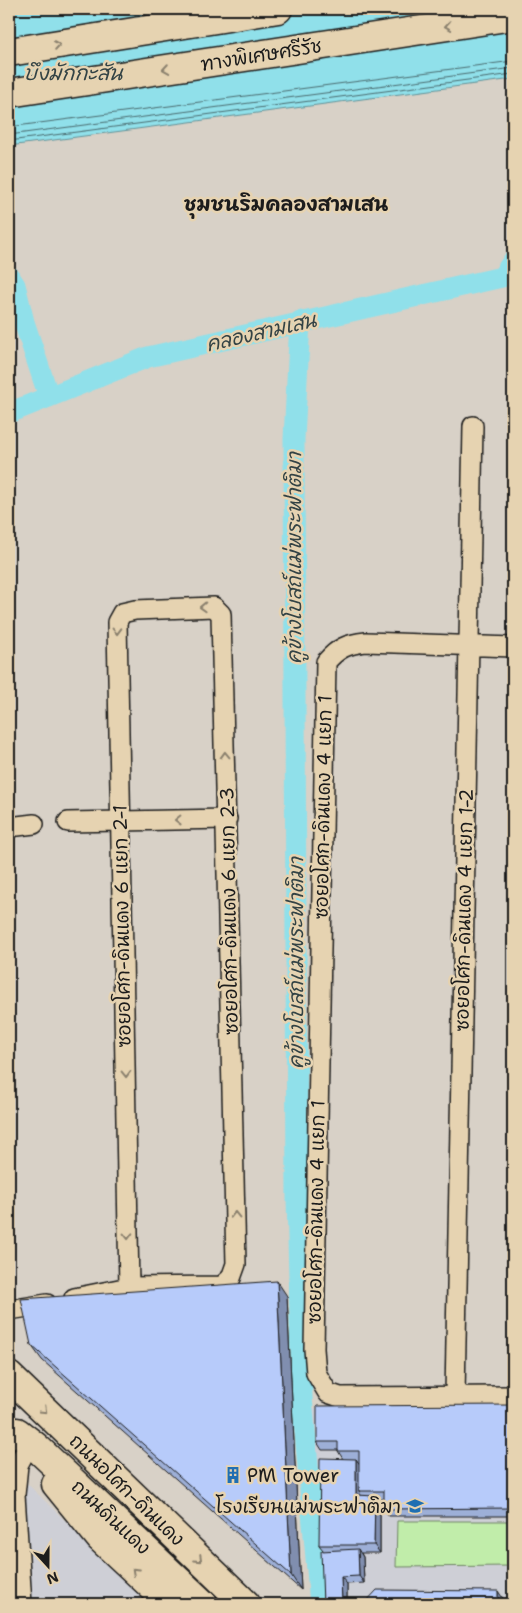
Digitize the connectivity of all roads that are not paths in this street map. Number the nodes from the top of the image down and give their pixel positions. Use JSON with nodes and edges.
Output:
{"nodes":[{"id":1,"x":278,"y":9,"type":"edge"},
{"id":2,"x":513,"y":16,"type":"edge"},
{"id":3,"x":9,"y":52,"type":"edge"},
{"id":4,"x":9,"y":93,"type":"edge"},
{"id":5,"x":473,"y":426,"type":"dead end"},
{"id":6,"x":168,"y":608,"type":"joint"},
{"id":7,"x":468,"y":646,"type":"junction"},
{"id":8,"x":513,"y":647,"type":"edge"},
{"id":9,"x":227,"y":819,"type":"junction"},
{"id":10,"x":68,"y":822,"type":"dead end"},
{"id":11,"x":119,"y":822,"type":"junction"},
{"id":12,"x":34,"y":824,"type":"dead end"},
{"id":13,"x":9,"y":827,"type":"edge"},
{"id":14,"x":129,"y":1287,"type":"junction"},
{"id":15,"x":9,"y":1310,"type":"edge"},
{"id":16,"x":9,"y":1376,"type":"edge"},
{"id":17,"x":455,"y":1395,"type":"junction"},
{"id":18,"x":513,"y":1396,"type":"edge"},
{"id":19,"x":22,"y":1437,"type":"edge"},
{"id":20,"x":22,"y":1604,"type":"edge"},
{"id":21,"x":170,"y":1604,"type":"edge"},
{"id":22,"x":203,"y":1604,"type":"edge"},
{"id":23,"x":246,"y":1604,"type":"edge"}],
"edges":[{"from":3,"to":1,"type":"main road","one_way":true},
{"from":2,"to":4,"type":"main road","name":"ทางพิเศษศรีรัช","one_way":true},
{"from":5,"to":7,"type":"street","name":"ซอยอโศก-ดินแดง 4 แยก 1-2"},
{"from":9,"to":6,"type":"street","name":"ซอยอโศก-ดินแดง 6 แยก 2-3","one_way":true},
{"from":6,"to":11,"type":"street","name":"ซอยอโศก-ดินแดง 6 แยก 2-1","one_way":true},
{"from":7,"to":8,"type":"street"},
{"from":7,"to":17,"type":"street","name":"ซอยอโศก-ดินแดง 4 แยก 1-2"},
{"from":7,"to":17,"type":"street","name":"ซอยอโศก-ดินแดง 4 แยก 1"},
{"from":9,"to":11,"type":"street","one_way":true},
{"from":14,"to":9,"type":"street","name":"ซอยอโศก-ดินแดง 6 แยก 2-3","one_way":true},
{"from":10,"to":11,"type":"street"},
{"from":11,"to":14,"type":"street","name":"ซอยอโศก-ดินแดง 6 แยก 2-1","one_way":true},
{"from":12,"to":13,"type":"street"},
{"from":14,"to":15,"type":"street"},
{"from":16,"to":23,"type":"main road","name":"ถนนอโศก-ดินแดง","one_way":true},
{"from":17,"to":18,"type":"street","name":"ซอยอโศก-ดินแดง 4 แยก 1"},
{"from":19,"to":20,"type":"street"},
{"from":21,"to":19,"type":"main road","one_way":true},
{"from":19,"to":22,"type":"main road","name":"ถนนดินแดง"}]}
